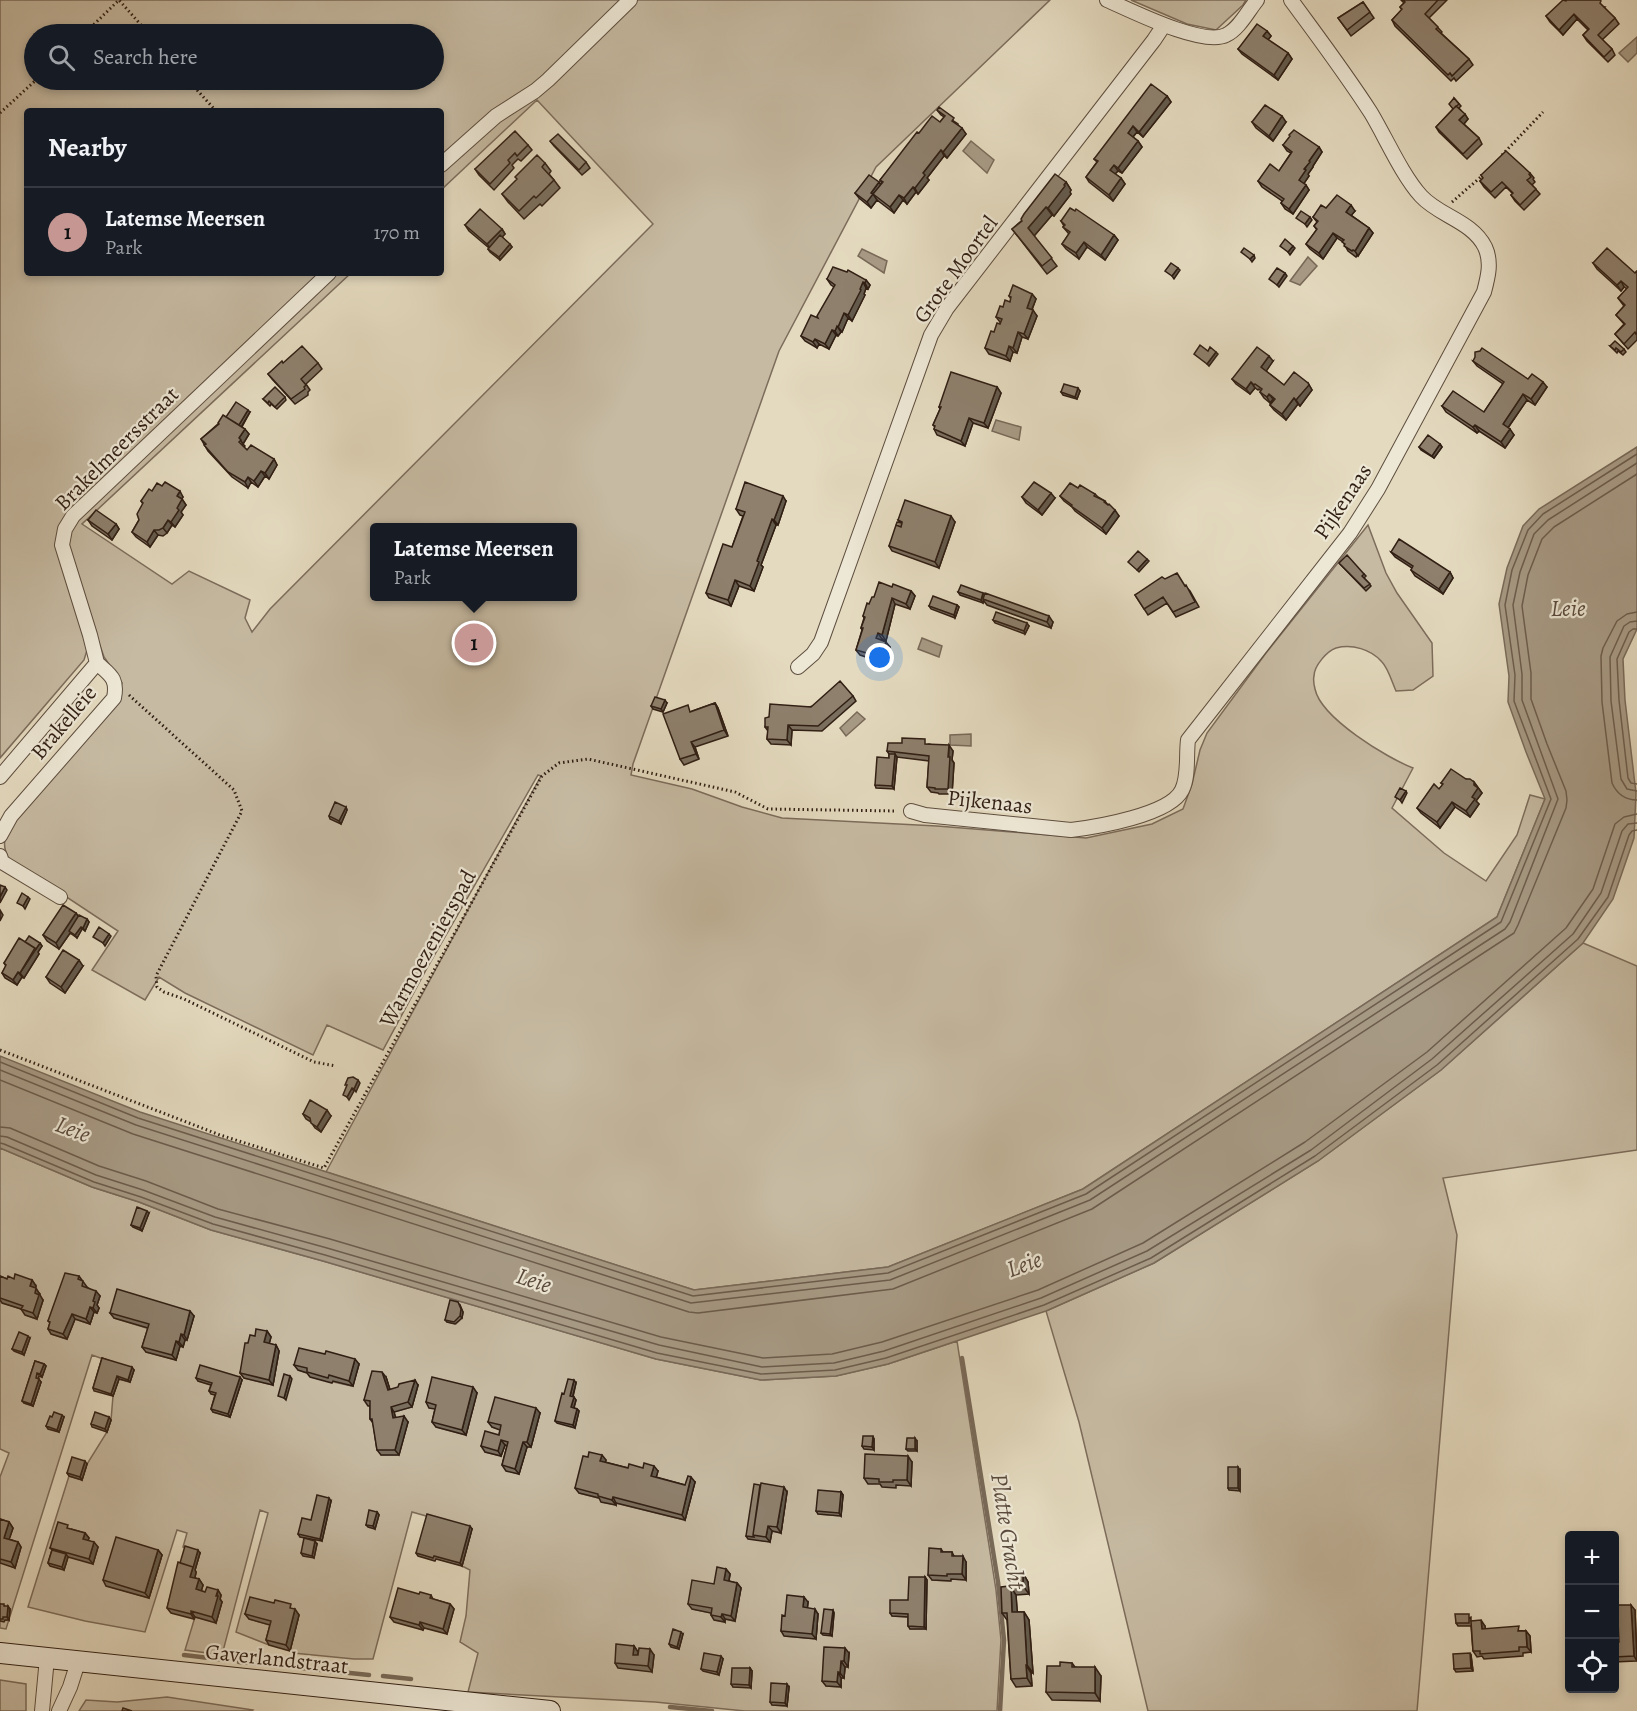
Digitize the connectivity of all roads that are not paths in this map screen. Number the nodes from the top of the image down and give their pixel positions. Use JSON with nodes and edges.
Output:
{"nodes":[{"id":1,"x":630,"y":0,"type":"edge"},
{"id":2,"x":1107,"y":0,"type":"edge"},
{"id":3,"x":1257,"y":0,"type":"edge"},
{"id":4,"x":1291,"y":0,"type":"edge"},
{"id":5,"x":1164,"y":25,"type":"junction"},
{"id":6,"x":444,"y":162,"type":"edge"},
{"id":7,"x":326,"y":276,"type":"edge"},
{"id":8,"x":97,"y":663,"type":"junction"},
{"id":9,"x":798,"y":667,"type":"dead end"},
{"id":10,"x":0,"y":777,"type":"edge"},
{"id":11,"x":911,"y":811,"type":"road end"},
{"id":12,"x":0,"y":836,"type":"edge"},
{"id":13,"x":0,"y":856,"type":"edge"},
{"id":14,"x":60,"y":897,"type":"dead end"},
{"id":15,"x":0,"y":1653,"type":"edge"},
{"id":16,"x":47,"y":1658,"type":"junction"},
{"id":17,"x":78,"y":1662,"type":"junction"},
{"id":18,"x":42,"y":1711,"type":"edge"},
{"id":19,"x":59,"y":1711,"type":"edge"},
{"id":20,"x":550,"y":1711,"type":"edge"}],
"edges":[{"from":1,"to":6,"type":"street"},
{"from":2,"to":5,"type":"street"},
{"from":3,"to":5,"type":"street"},
{"from":4,"to":11,"type":"street","name":"Pijkenaas"},
{"from":5,"to":9,"type":"street","name":"Grote Moortel"},
{"from":7,"to":8,"type":"street","name":"Brakelmeersstraat"},
{"from":8,"to":10,"type":"street"},
{"from":8,"to":12,"type":"street","name":"Brakelleie"},
{"from":13,"to":14,"type":"street"},
{"from":15,"to":16,"type":"main road","name":"Gaverlandstraat"},
{"from":16,"to":17,"type":"main road","name":"Gaverlandstraat"},
{"from":16,"to":18,"type":"street"},
{"from":17,"to":19,"type":"street"},
{"from":17,"to":20,"type":"main road","name":"Gaverlandstraat"}]}
